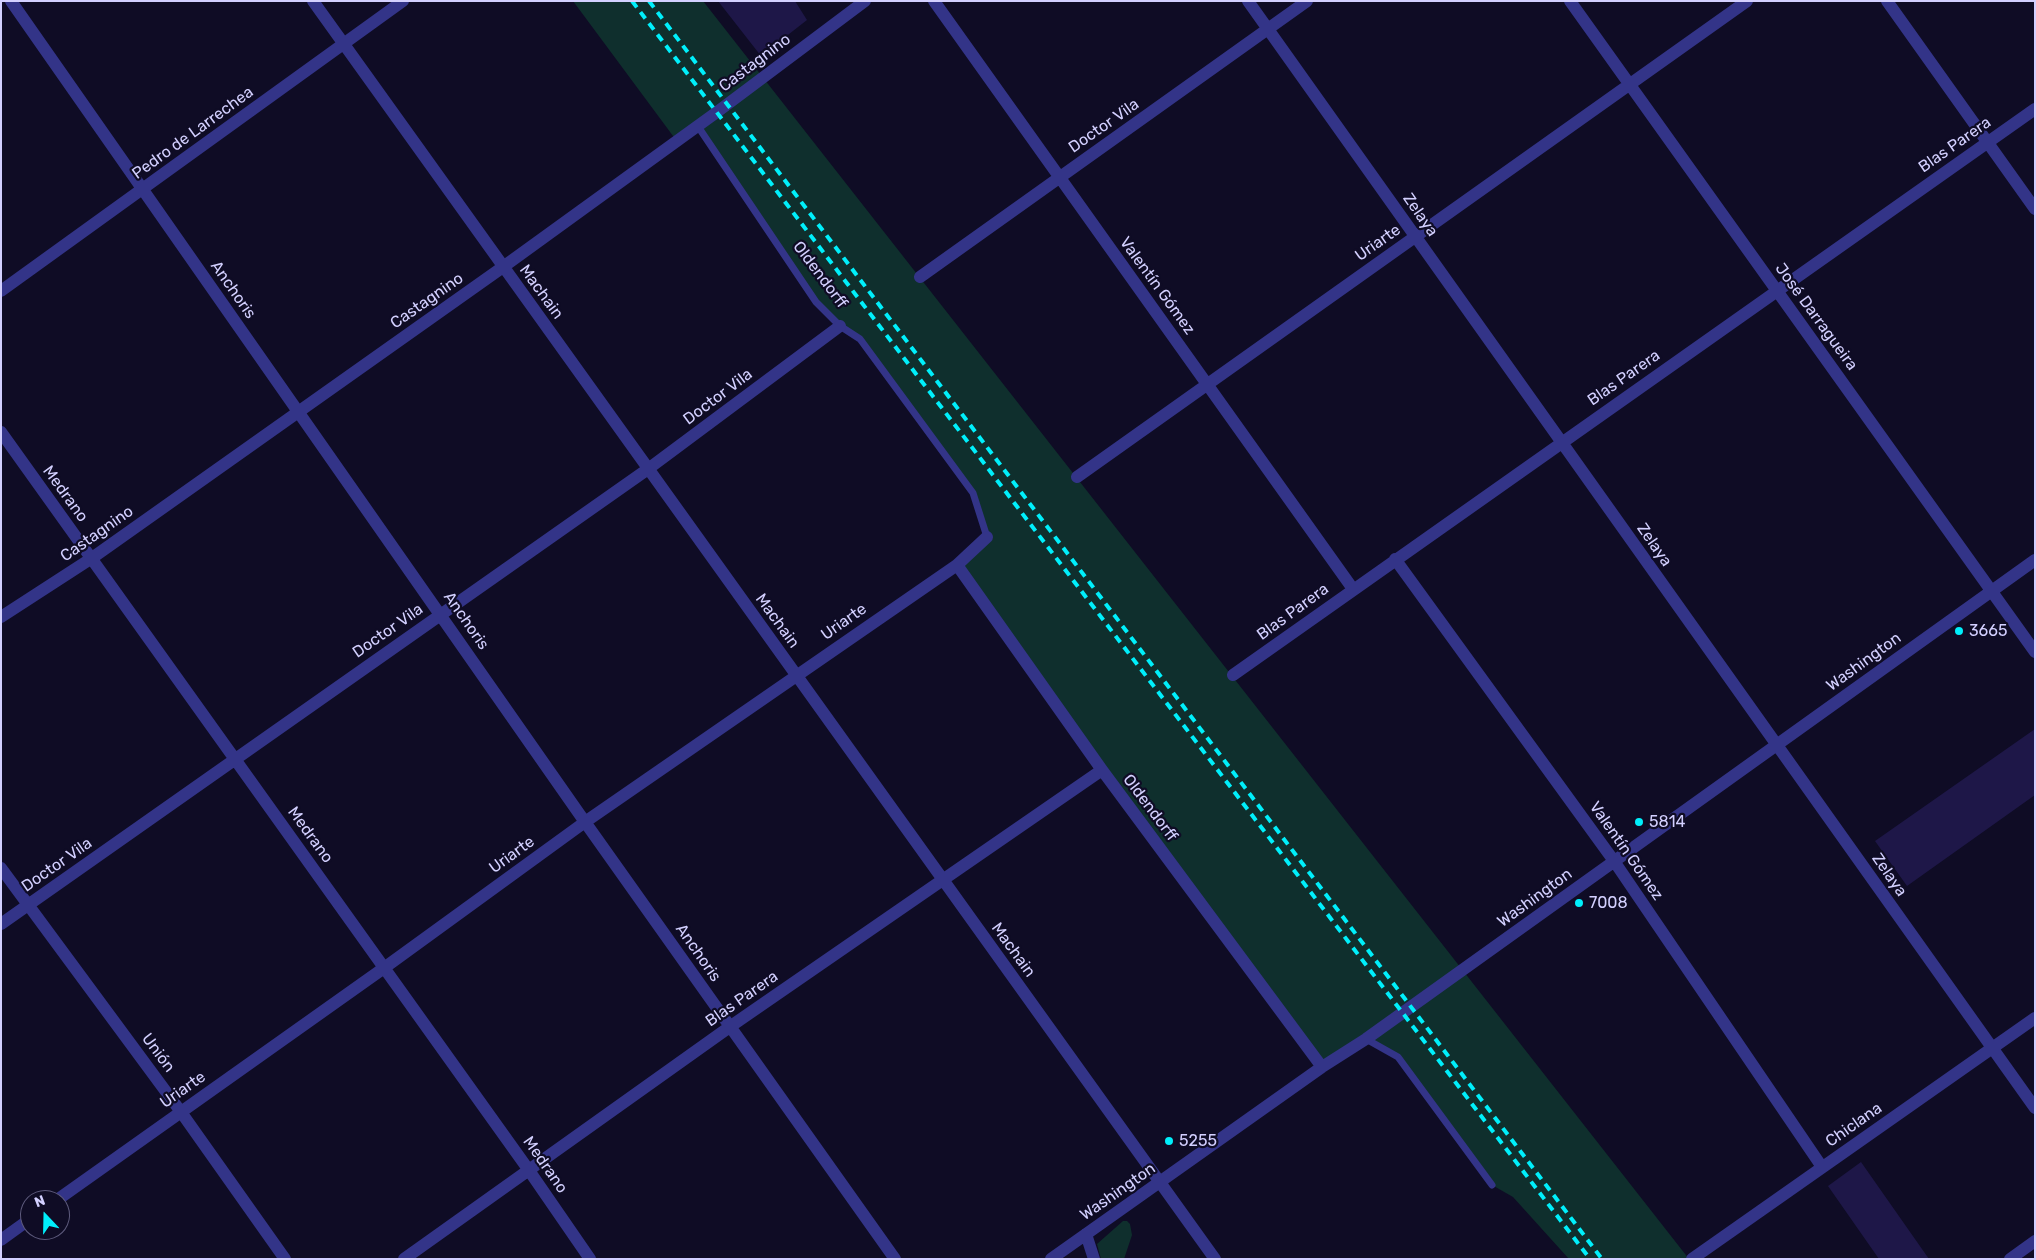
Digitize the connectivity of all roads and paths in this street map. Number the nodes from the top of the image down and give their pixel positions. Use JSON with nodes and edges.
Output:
{"nodes":[{"id":1,"x":11,"y":1,"type":"edge"},
{"id":2,"x":313,"y":1,"type":"edge"},
{"id":3,"x":403,"y":1,"type":"edge"},
{"id":4,"x":865,"y":1,"type":"edge"},
{"id":5,"x":934,"y":1,"type":"edge"},
{"id":6,"x":1248,"y":1,"type":"edge"},
{"id":7,"x":1307,"y":1,"type":"edge"},
{"id":8,"x":1570,"y":1,"type":"edge"},
{"id":9,"x":1747,"y":1,"type":"edge"},
{"id":10,"x":1887,"y":1,"type":"edge"},
{"id":11,"x":1268,"y":29,"type":"junction"},
{"id":12,"x":344,"y":44,"type":"junction"},
{"id":13,"x":1630,"y":84,"type":"junction"},
{"id":14,"x":2035,"y":108,"type":"edge"},
{"id":15,"x":697,"y":125,"type":"junction"},
{"id":16,"x":1988,"y":142,"type":"junction"},
{"id":17,"x":1060,"y":178,"type":"junction"},
{"id":18,"x":143,"y":189,"type":"junction"},
{"id":19,"x":2035,"y":209,"type":"edge"},
{"id":20,"x":1415,"y":237,"type":"junction"},
{"id":21,"x":503,"y":267,"type":"junction"},
{"id":22,"x":920,"y":277,"type":"dead end"},
{"id":23,"x":1,"y":291,"type":"edge"},
{"id":24,"x":1777,"y":291,"type":"junction"},
{"id":25,"x":840,"y":326,"type":"junction"},
{"id":26,"x":1207,"y":384,"type":"junction"},
{"id":27,"x":299,"y":412,"type":"junction"},
{"id":28,"x":1,"y":432,"type":"edge"},
{"id":29,"x":1562,"y":442,"type":"junction"},
{"id":30,"x":648,"y":469,"type":"junction"},
{"id":31,"x":1077,"y":477,"type":"dead end"},
{"id":32,"x":987,"y":537,"type":"joint"},
{"id":33,"x":92,"y":558,"type":"junction"},
{"id":34,"x":1395,"y":559,"type":"junction"},
{"id":35,"x":2035,"y":560,"type":"edge"},
{"id":36,"x":957,"y":565,"type":"junction"},
{"id":37,"x":1354,"y":589,"type":"junction"},
{"id":38,"x":1991,"y":591,"type":"junction"},
{"id":39,"x":441,"y":614,"type":"junction"},
{"id":40,"x":1,"y":617,"type":"edge"},
{"id":41,"x":2035,"y":652,"type":"edge"},
{"id":42,"x":1233,"y":675,"type":"dead end"},
{"id":43,"x":796,"y":676,"type":"junction"},
{"id":44,"x":1777,"y":745,"type":"junction"},
{"id":45,"x":235,"y":759,"type":"junction"},
{"id":46,"x":1102,"y":770,"type":"junction"},
{"id":47,"x":586,"y":822,"type":"junction"},
{"id":48,"x":1614,"y":861,"type":"junction"},
{"id":49,"x":1,"y":868,"type":"edge"},
{"id":50,"x":942,"y":879,"type":"junction"},
{"id":51,"x":28,"y":905,"type":"junction"},
{"id":52,"x":1,"y":924,"type":"edge"},
{"id":53,"x":384,"y":968,"type":"junction"},
{"id":54,"x":2035,"y":1018,"type":"edge"},
{"id":55,"x":731,"y":1026,"type":"junction"},
{"id":56,"x":1366,"y":1039,"type":"junction"},
{"id":57,"x":1992,"y":1048,"type":"junction"},
{"id":58,"x":1322,"y":1067,"type":"junction"},
{"id":59,"x":2035,"y":1108,"type":"edge"},
{"id":60,"x":181,"y":1112,"type":"junction"},
{"id":61,"x":1822,"y":1167,"type":"junction"},
{"id":62,"x":528,"y":1169,"type":"junction"},
{"id":63,"x":1161,"y":1181,"type":"junction"},
{"id":64,"x":1492,"y":1185,"type":"dead end"},
{"id":65,"x":70,"y":1191,"type":"edge"},
{"id":66,"x":20,"y":1226,"type":"edge"},
{"id":67,"x":1086,"y":1234,"type":"junction"},
{"id":68,"x":1,"y":1240,"type":"edge"},
{"id":69,"x":2035,"y":1240,"type":"edge"},
{"id":70,"x":285,"y":1259,"type":"edge"},
{"id":71,"x":404,"y":1259,"type":"edge"},
{"id":72,"x":590,"y":1259,"type":"edge"},
{"id":73,"x":895,"y":1259,"type":"edge"},
{"id":74,"x":1051,"y":1259,"type":"edge"},
{"id":75,"x":1094,"y":1259,"type":"edge"},
{"id":76,"x":1215,"y":1259,"type":"edge"},
{"id":77,"x":1692,"y":1259,"type":"edge"},
{"id":78,"x":2010,"y":1259,"type":"edge"}],
"edges":[{"from":1,"to":18,"type":"street","name":"Anchoris"},
{"from":2,"to":12,"type":"street","name":"Machain"},
{"from":3,"to":12,"type":"street","name":"Pedro de Larrechea"},
{"from":4,"to":15,"type":"street","name":"Castagnino"},
{"from":5,"to":17,"type":"street","name":"Valentín Gómez"},
{"from":6,"to":11,"type":"street","name":"Zelaya"},
{"from":7,"to":11,"type":"street","name":"Doctor Vila"},
{"from":8,"to":13,"type":"street","name":"José Darragueira"},
{"from":9,"to":13,"type":"street","name":"Uriarte"},
{"from":10,"to":16,"type":"street"},
{"from":11,"to":17,"type":"street","name":"Doctor Vila"},
{"from":11,"to":20,"type":"street","name":"Zelaya"},
{"from":12,"to":18,"type":"street","name":"Pedro de Larrechea"},
{"from":12,"to":21,"type":"street","name":"Machain"},
{"from":13,"to":20,"type":"street","name":"Uriarte"},
{"from":13,"to":24,"type":"street","name":"José Darragueira"},
{"from":14,"to":16,"type":"street","name":"Blas Parera"},
{"from":15,"to":21,"type":"street","name":"Castagnino"},
{"from":15,"to":25,"type":"lane","name":"Oldendorff"},
{"from":16,"to":19,"type":"street"},
{"from":16,"to":24,"type":"street","name":"Blas Parera"},
{"from":17,"to":22,"type":"street","name":"Doctor Vila"},
{"from":17,"to":26,"type":"street","name":"Valentín Gómez"},
{"from":18,"to":23,"type":"street","name":"Pedro de Larrechea"},
{"from":18,"to":27,"type":"street","name":"Anchoris"},
{"from":20,"to":26,"type":"street","name":"Uriarte"},
{"from":20,"to":29,"type":"street","name":"Zelaya"},
{"from":21,"to":27,"type":"street","name":"Castagnino"},
{"from":21,"to":30,"type":"street","name":"Machain"},
{"from":24,"to":29,"type":"street","name":"Blas Parera"},
{"from":24,"to":38,"type":"street","name":"José Darragueira"},
{"from":25,"to":30,"type":"street","name":"Doctor Vila"},
{"from":25,"to":32,"type":"lane","name":"Oldendorff"},
{"from":26,"to":31,"type":"street","name":"Uriarte"},
{"from":26,"to":37,"type":"street","name":"Valentín Gómez"},
{"from":27,"to":33,"type":"street","name":"Castagnino"},
{"from":27,"to":39,"type":"street","name":"Anchoris"},
{"from":28,"to":33,"type":"street","name":"Medrano"},
{"from":29,"to":34,"type":"street","name":"Blas Parera"},
{"from":29,"to":44,"type":"street","name":"Zelaya"},
{"from":30,"to":39,"type":"street","name":"Doctor Vila"},
{"from":30,"to":43,"type":"street","name":"Machain"},
{"from":32,"to":36,"type":"street","name":"Uriarte"},
{"from":33,"to":40,"type":"street","name":"Castagnino"},
{"from":33,"to":45,"type":"street","name":"Medrano"},
{"from":34,"to":37,"type":"street","name":"Blas Parera"},
{"from":34,"to":48,"type":"street","name":"Valentín Gómez"},
{"from":35,"to":38,"type":"street","name":"Washington"},
{"from":36,"to":43,"type":"street","name":"Uriarte"},
{"from":36,"to":46,"type":"street","name":"Oldendorff"},
{"from":37,"to":42,"type":"street","name":"Blas Parera"},
{"from":38,"to":41,"type":"street","name":"José Darragueira"},
{"from":38,"to":44,"type":"street","name":"Washington"},
{"from":39,"to":45,"type":"street","name":"Doctor Vila"},
{"from":39,"to":47,"type":"street","name":"Anchoris"},
{"from":43,"to":47,"type":"street","name":"Uriarte"},
{"from":43,"to":50,"type":"street","name":"Machain"},
{"from":44,"to":48,"type":"street","name":"Washington"},
{"from":44,"to":57,"type":"street","name":"Zelaya"},
{"from":45,"to":51,"type":"street","name":"Doctor Vila"},
{"from":45,"to":53,"type":"street","name":"Medrano"},
{"from":46,"to":50,"type":"street","name":"Blas Parera"},
{"from":46,"to":58,"type":"street","name":"Oldendorff"},
{"from":47,"to":53,"type":"street","name":"Uriarte"},
{"from":47,"to":55,"type":"street","name":"Anchoris"},
{"from":48,"to":56,"type":"street","name":"Washington"},
{"from":48,"to":61,"type":"street","name":"Valentín Gómez"},
{"from":49,"to":51,"type":"street","name":"Unión"},
{"from":50,"to":55,"type":"street","name":"Blas Parera"},
{"from":50,"to":63,"type":"street","name":"Machain"},
{"from":51,"to":52,"type":"street","name":"Doctor Vila"},
{"from":51,"to":60,"type":"street","name":"Unión"},
{"from":53,"to":60,"type":"street","name":"Uriarte"},
{"from":53,"to":62,"type":"street","name":"Medrano"},
{"from":54,"to":57,"type":"street","name":"Chiclana"},
{"from":55,"to":62,"type":"street","name":"Blas Parera"},
{"from":55,"to":73,"type":"street","name":"Anchoris"},
{"from":56,"to":58,"type":"street","name":"Washington"},
{"from":56,"to":64,"type":"lane"},
{"from":57,"to":59,"type":"street","name":"Zelaya"},
{"from":57,"to":61,"type":"street","name":"Chiclana"},
{"from":58,"to":63,"type":"street","name":"Washington"},
{"from":60,"to":65,"type":"street","name":"Uriarte"},
{"from":60,"to":70,"type":"street","name":"Unión"},
{"from":61,"to":77,"type":"street","name":"Chiclana"},
{"from":62,"to":71,"type":"street","name":"Blas Parera"},
{"from":62,"to":72,"type":"street","name":"Medrano"},
{"from":63,"to":67,"type":"street","name":"Washington"},
{"from":63,"to":76,"type":"street","name":"Machain"},
{"from":66,"to":68,"type":"street"},
{"from":67,"to":74,"type":"street","name":"Washington"},
{"from":67,"to":75,"type":"street"},
{"from":69,"to":78,"type":"street"}]}
